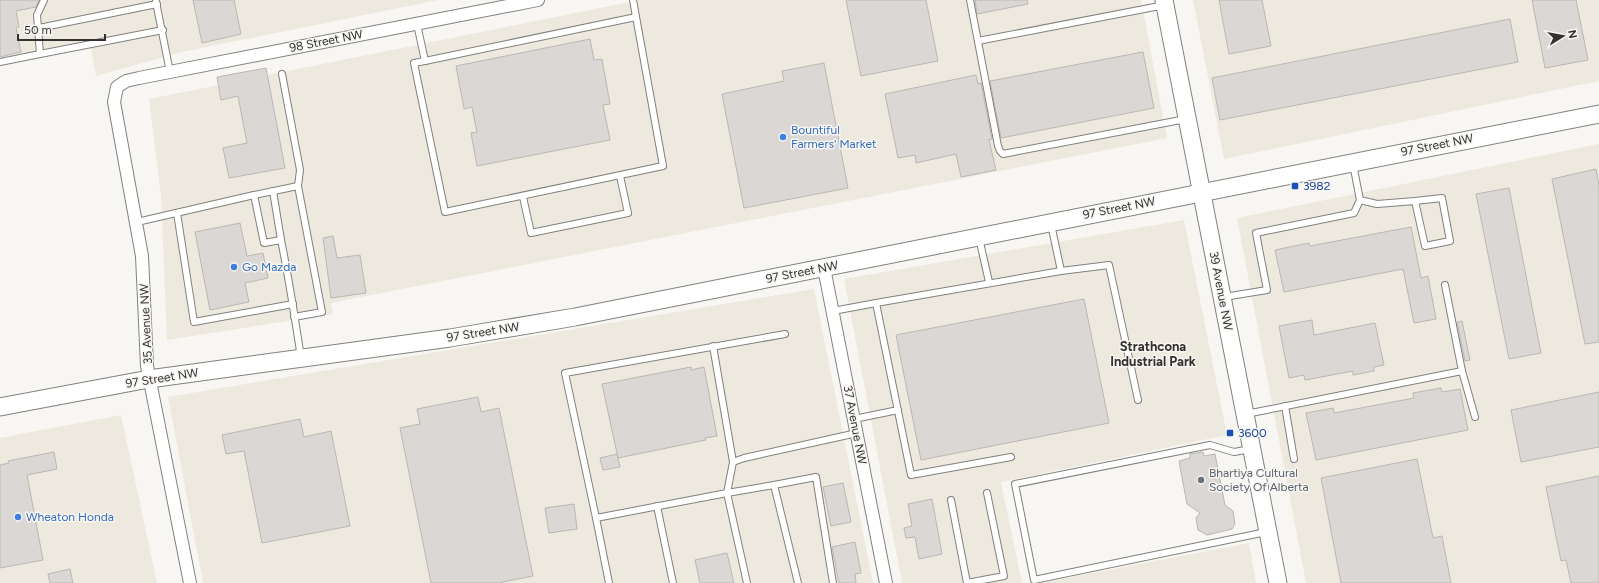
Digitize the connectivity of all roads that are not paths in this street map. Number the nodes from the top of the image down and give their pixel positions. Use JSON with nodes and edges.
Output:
{"nodes":[{"id":1,"x":44,"y":0,"type":"edge"},
{"id":2,"x":538,"y":0,"type":"edge"},
{"id":3,"x":633,"y":0,"type":"edge"},
{"id":4,"x":970,"y":0,"type":"edge"},
{"id":5,"x":156,"y":2,"type":"edge"},
{"id":6,"x":1165,"y":2,"type":"edge"},
{"id":7,"x":636,"y":17,"type":"junction"},
{"id":8,"x":417,"y":24,"type":"junction"},
{"id":9,"x":39,"y":28,"type":"junction"},
{"id":10,"x":163,"y":30,"type":"junction"},
{"id":11,"x":978,"y":41,"type":"junction"},
{"id":12,"x":40,"y":54,"type":"junction"},
{"id":13,"x":425,"y":61,"type":"junction"},
{"id":14,"x":0,"y":62,"type":"edge"},
{"id":15,"x":170,"y":72,"type":"junction"},
{"id":16,"x":282,"y":74,"type":"dead end"},
{"id":17,"x":116,"y":87,"type":"joint"},
{"id":18,"x":1599,"y":114,"type":"edge"},
{"id":19,"x":1187,"y":119,"type":"junction"},
{"id":20,"x":1353,"y":162,"type":"junction"},
{"id":21,"x":620,"y":176,"type":"junction"},
{"id":22,"x":298,"y":186,"type":"junction"},
{"id":23,"x":273,"y":191,"type":"junction"},
{"id":24,"x":1201,"y":192,"type":"junction"},
{"id":25,"x":254,"y":195,"type":"junction"},
{"id":26,"x":523,"y":196,"type":"junction"},
{"id":27,"x":1360,"y":200,"type":"junction"},
{"id":28,"x":1415,"y":201,"type":"junction"},
{"id":29,"x":177,"y":212,"type":"junction"},
{"id":30,"x":137,"y":222,"type":"junction"},
{"id":31,"x":1051,"y":222,"type":"junction"},
{"id":32,"x":978,"y":237,"type":"junction"},
{"id":33,"x":281,"y":240,"type":"junction"},
{"id":34,"x":824,"y":268,"type":"junction"},
{"id":35,"x":1061,"y":271,"type":"junction"},
{"id":36,"x":989,"y":282,"type":"junction"},
{"id":37,"x":1445,"y":285,"type":"dead end"},
{"id":38,"x":1222,"y":298,"type":"junction"},
{"id":39,"x":876,"y":303,"type":"junction"},
{"id":40,"x":293,"y":304,"type":"junction"},
{"id":41,"x":833,"y":311,"type":"junction"},
{"id":42,"x":294,"y":317,"type":"junction"},
{"id":43,"x":785,"y":334,"type":"dead end"},
{"id":44,"x":713,"y":346,"type":"junction"},
{"id":45,"x":300,"y":358,"type":"junction"},
{"id":46,"x":1462,"y":371,"type":"junction"},
{"id":47,"x":149,"y":379,"type":"junction"},
{"id":48,"x":1138,"y":400,"type":"dead end"},
{"id":49,"x":1285,"y":406,"type":"junction"},
{"id":50,"x":0,"y":407,"type":"edge"},
{"id":51,"x":898,"y":410,"type":"junction"},
{"id":52,"x":1245,"y":414,"type":"junction"},
{"id":53,"x":1475,"y":418,"type":"dead end"},
{"id":54,"x":854,"y":419,"type":"junction"},
{"id":55,"x":857,"y":433,"type":"junction"},
{"id":56,"x":1252,"y":449,"type":"junction"},
{"id":57,"x":1011,"y":457,"type":"dead end"},
{"id":58,"x":1294,"y":459,"type":"dead end"},
{"id":59,"x":732,"y":462,"type":"junction"},
{"id":60,"x":774,"y":485,"type":"junction"},
{"id":61,"x":727,"y":493,"type":"junction"},
{"id":62,"x":987,"y":493,"type":"dead end"},
{"id":63,"x":950,"y":500,"type":"dead end"},
{"id":64,"x":657,"y":506,"type":"junction"},
{"id":65,"x":596,"y":518,"type":"junction"},
{"id":66,"x":1268,"y":531,"type":"junction"},
{"id":67,"x":190,"y":583,"type":"edge"},
{"id":68,"x":610,"y":583,"type":"edge"},
{"id":69,"x":673,"y":583,"type":"edge"},
{"id":70,"x":747,"y":583,"type":"edge"},
{"id":71,"x":798,"y":583,"type":"edge"},
{"id":72,"x":833,"y":583,"type":"edge"},
{"id":73,"x":886,"y":583,"type":"edge"},
{"id":74,"x":967,"y":583,"type":"edge"},
{"id":75,"x":1278,"y":583,"type":"edge"}],
"edges":[{"from":1,"to":9,"type":"lane"},
{"from":2,"to":8,"type":"street","name":"98 Street NW"},
{"from":3,"to":7,"type":"lane"},
{"from":4,"to":11,"type":"lane"},
{"from":5,"to":9,"type":"lane"},
{"from":5,"to":10,"type":"lane"},
{"from":6,"to":11,"type":"lane"},
{"from":6,"to":19,"type":"street","name":"39 Avenue NW"},
{"from":7,"to":13,"type":"lane"},
{"from":7,"to":21,"type":"lane"},
{"from":8,"to":13,"type":"lane"},
{"from":8,"to":15,"type":"street","name":"98 Street NW"},
{"from":9,"to":12,"type":"lane"},
{"from":10,"to":12,"type":"lane"},
{"from":10,"to":15,"type":"lane"},
{"from":11,"to":19,"type":"lane"},
{"from":12,"to":14,"type":"lane"},
{"from":13,"to":26,"type":"lane"},
{"from":15,"to":17,"type":"street","name":"98 Street NW"},
{"from":16,"to":22,"type":"lane"},
{"from":17,"to":30,"type":"street","name":"35 Avenue NW"},
{"from":18,"to":20,"type":"street","name":"97 Street NW"},
{"from":19,"to":24,"type":"street","name":"39 Avenue NW"},
{"from":20,"to":24,"type":"street","name":"97 Street NW"},
{"from":20,"to":27,"type":"lane"},
{"from":21,"to":26,"type":"lane"},
{"from":21,"to":26,"type":"lane"},
{"from":22,"to":23,"type":"lane"},
{"from":22,"to":42,"type":"lane"},
{"from":23,"to":25,"type":"lane"},
{"from":23,"to":33,"type":"lane"},
{"from":24,"to":31,"type":"street","name":"97 Street NW"},
{"from":24,"to":38,"type":"street","name":"39 Avenue NW"},
{"from":25,"to":29,"type":"lane"},
{"from":25,"to":33,"type":"lane"},
{"from":27,"to":28,"type":"lane"},
{"from":27,"to":38,"type":"lane"},
{"from":28,"to":28,"type":"lane"},
{"from":29,"to":30,"type":"lane"},
{"from":29,"to":40,"type":"lane"},
{"from":30,"to":47,"type":"street","name":"35 Avenue NW"},
{"from":31,"to":32,"type":"street","name":"97 Street NW"},
{"from":31,"to":35,"type":"lane"},
{"from":32,"to":34,"type":"street","name":"97 Street NW"},
{"from":32,"to":36,"type":"lane"},
{"from":33,"to":40,"type":"lane"},
{"from":34,"to":41,"type":"street","name":"37 Avenue NW"},
{"from":34,"to":45,"type":"street","name":"97 Street NW"},
{"from":35,"to":36,"type":"lane"},
{"from":35,"to":48,"type":"lane"},
{"from":36,"to":39,"type":"lane"},
{"from":37,"to":46,"type":"lane"},
{"from":38,"to":52,"type":"street","name":"39 Avenue NW"},
{"from":39,"to":41,"type":"lane"},
{"from":39,"to":51,"type":"lane"},
{"from":40,"to":42,"type":"lane"},
{"from":41,"to":54,"type":"street","name":"37 Avenue NW"},
{"from":42,"to":45,"type":"lane"},
{"from":43,"to":44,"type":"lane"},
{"from":44,"to":59,"type":"lane"},
{"from":44,"to":65,"type":"lane"},
{"from":45,"to":47,"type":"street","name":"97 Street NW"},
{"from":46,"to":49,"type":"lane"},
{"from":46,"to":53,"type":"lane"},
{"from":47,"to":50,"type":"street","name":"97 Street NW"},
{"from":47,"to":67,"type":"street","name":"35 Avenue NW"},
{"from":49,"to":52,"type":"lane"},
{"from":49,"to":58,"type":"lane"},
{"from":51,"to":54,"type":"lane"},
{"from":51,"to":57,"type":"lane"},
{"from":52,"to":56,"type":"street","name":"39 Avenue NW"},
{"from":54,"to":55,"type":"street","name":"37 Avenue NW"},
{"from":55,"to":59,"type":"lane"},
{"from":55,"to":73,"type":"street","name":"37 Avenue NW"},
{"from":56,"to":66,"type":"street","name":"39 Avenue NW"},
{"from":56,"to":66,"type":"lane"},
{"from":59,"to":61,"type":"lane"},
{"from":60,"to":61,"type":"lane"},
{"from":60,"to":71,"type":"lane"},
{"from":60,"to":72,"type":"lane"},
{"from":61,"to":64,"type":"lane"},
{"from":61,"to":70,"type":"lane"},
{"from":62,"to":74,"type":"lane"},
{"from":63,"to":74,"type":"lane"},
{"from":64,"to":65,"type":"lane"},
{"from":64,"to":69,"type":"lane"},
{"from":65,"to":68,"type":"lane"},
{"from":66,"to":75,"type":"street","name":"39 Avenue NW"}]}
